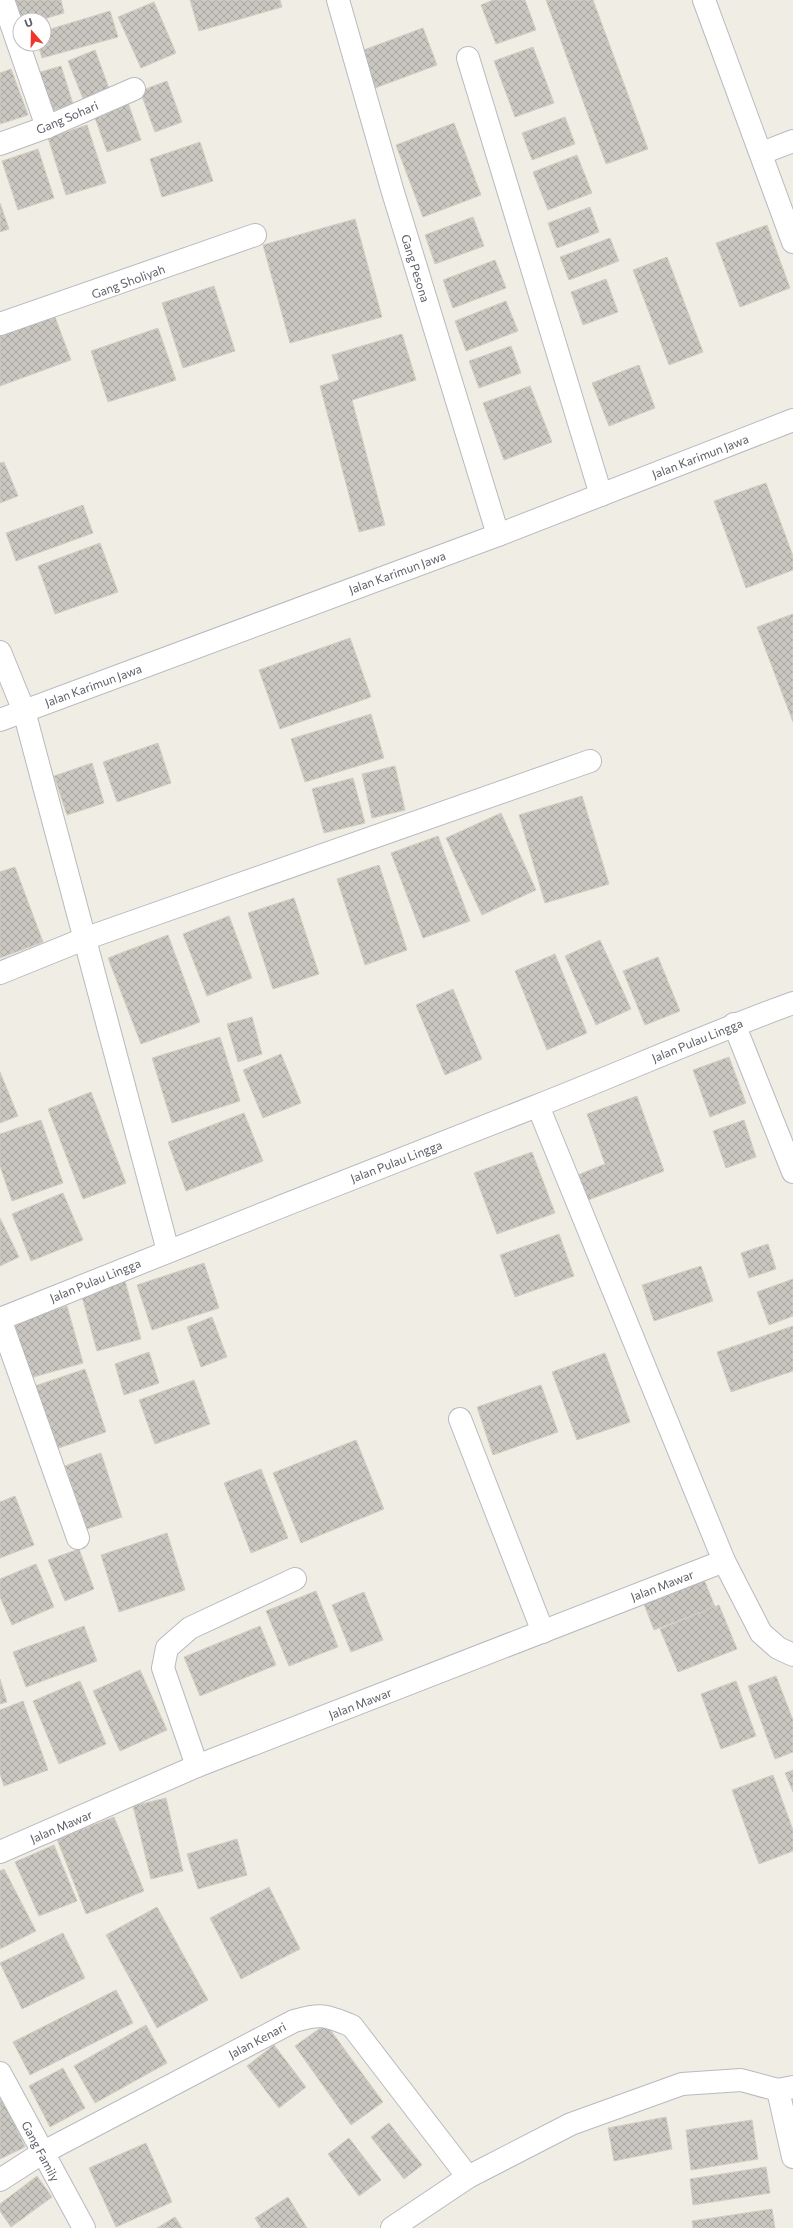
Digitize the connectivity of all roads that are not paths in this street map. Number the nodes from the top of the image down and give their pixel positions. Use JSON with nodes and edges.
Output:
{"nodes":[{"id":1,"x":3,"y":0,"type":"edge"},
{"id":2,"x":338,"y":0,"type":"edge"},
{"id":3,"x":704,"y":0,"type":"edge"},
{"id":4,"x":468,"y":58,"type":"dead end"},
{"id":5,"x":134,"y":89,"type":"dead end"},
{"id":6,"x":46,"y":127,"type":"junction"},
{"id":7,"x":793,"y":140,"type":"edge"},
{"id":8,"x":0,"y":144,"type":"edge"},
{"id":9,"x":762,"y":153,"type":"junction"},
{"id":10,"x":255,"y":235,"type":"dead end"},
{"id":11,"x":793,"y":242,"type":"edge"},
{"id":12,"x":0,"y":324,"type":"edge"},
{"id":13,"x":793,"y":420,"type":"edge"},
{"id":14,"x":601,"y":495,"type":"junction"},
{"id":15,"x":498,"y":535,"type":"junction"},
{"id":16,"x":0,"y":652,"type":"edge"},
{"id":17,"x":24,"y":711,"type":"junction"},
{"id":18,"x":0,"y":720,"type":"edge"},
{"id":19,"x":590,"y":761,"type":"dead end"},
{"id":20,"x":84,"y":939,"type":"junction"},
{"id":21,"x":0,"y":973,"type":"edge"},
{"id":22,"x":793,"y":1003,"type":"edge"},
{"id":23,"x":734,"y":1024,"type":"junction"},
{"id":24,"x":538,"y":1106,"type":"junction"},
{"id":25,"x":793,"y":1172,"type":"edge"},
{"id":26,"x":168,"y":1251,"type":"junction"},
{"id":27,"x":0,"y":1319,"type":"edge"},
{"id":28,"x":460,"y":1419,"type":"dead end"},
{"id":29,"x":78,"y":1538,"type":"dead end"},
{"id":30,"x":724,"y":1561,"type":"junction"},
{"id":31,"x":295,"y":1579,"type":"dead end"},
{"id":32,"x":543,"y":1632,"type":"junction"},
{"id":33,"x":793,"y":1655,"type":"edge"},
{"id":34,"x":197,"y":1766,"type":"junction"},
{"id":35,"x":0,"y":1852,"type":"edge"},
{"id":36,"x":0,"y":2073,"type":"edge"},
{"id":37,"x":785,"y":2089,"type":"edge"},
{"id":38,"x":42,"y":2153,"type":"junction"},
{"id":39,"x":793,"y":2157,"type":"edge"},
{"id":40,"x":468,"y":2177,"type":"junction"},
{"id":41,"x":0,"y":2180,"type":"edge"},
{"id":42,"x":397,"y":2226,"type":"edge"},
{"id":43,"x":84,"y":2228,"type":"edge"}],
"edges":[{"from":1,"to":6,"type":"street"},
{"from":2,"to":15,"type":"street","name":"Gang Pesona"},
{"from":3,"to":9,"type":"street"},
{"from":4,"to":14,"type":"street"},
{"from":5,"to":6,"type":"street","name":"Gang Sohari"},
{"from":6,"to":8,"type":"street","name":"Gang Sohari"},
{"from":7,"to":9,"type":"street"},
{"from":9,"to":11,"type":"street"},
{"from":10,"to":12,"type":"street","name":"Gang Sholiyah"},
{"from":13,"to":14,"type":"street","name":"Jalan Karimun Jawa"},
{"from":14,"to":15,"type":"street","name":"Jalan Karimun Jawa"},
{"from":15,"to":17,"type":"street","name":"Jalan Karimun Jawa"},
{"from":16,"to":17,"type":"street"},
{"from":17,"to":18,"type":"street","name":"Jalan Karimun Jawa"},
{"from":17,"to":20,"type":"street"},
{"from":19,"to":20,"type":"street"},
{"from":20,"to":21,"type":"street"},
{"from":20,"to":26,"type":"street"},
{"from":22,"to":23,"type":"street","name":"Jalan Pulau Lingga"},
{"from":23,"to":24,"type":"street","name":"Jalan Pulau Lingga"},
{"from":23,"to":25,"type":"street"},
{"from":24,"to":26,"type":"street","name":"Jalan Pulau Lingga"},
{"from":24,"to":30,"type":"street"},
{"from":26,"to":27,"type":"street","name":"Jalan Pulau Lingga"},
{"from":27,"to":29,"type":"street"},
{"from":28,"to":32,"type":"street"},
{"from":30,"to":32,"type":"street","name":"Jalan Mawar"},
{"from":30,"to":33,"type":"street"},
{"from":31,"to":34,"type":"street"},
{"from":32,"to":34,"type":"street","name":"Jalan Mawar"},
{"from":34,"to":35,"type":"street","name":"Jalan Mawar"},
{"from":36,"to":38,"type":"street","name":"Gang Family"},
{"from":37,"to":39,"type":"street"},
{"from":37,"to":40,"type":"street"},
{"from":38,"to":40,"type":"street","name":"Jalan Kenari"},
{"from":38,"to":41,"type":"street","name":"Jalan Kenari"},
{"from":38,"to":43,"type":"street","name":"Gang Family"},
{"from":40,"to":42,"type":"street"}]}
